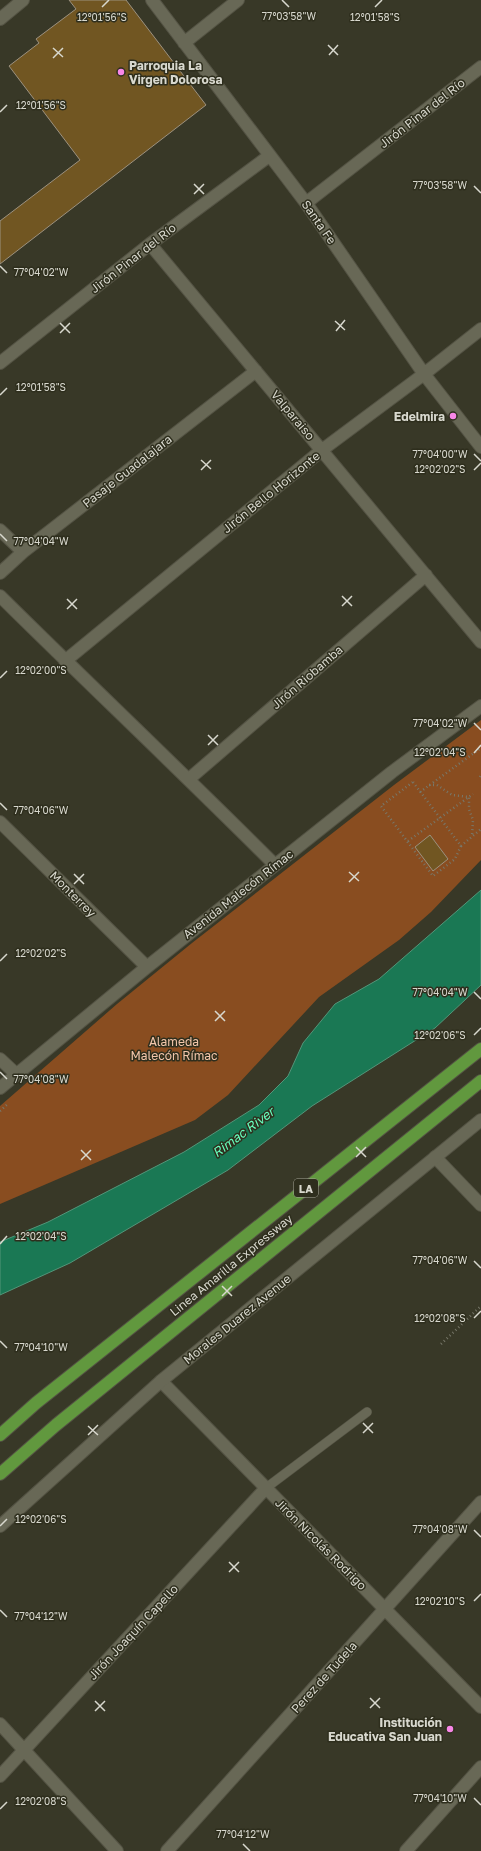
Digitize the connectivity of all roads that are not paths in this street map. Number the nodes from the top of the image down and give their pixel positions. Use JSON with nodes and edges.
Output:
{"nodes":[{"id":1,"x":23,"y":0,"type":"edge"},
{"id":2,"x":152,"y":0,"type":"edge"},
{"id":3,"x":238,"y":0,"type":"edge"},
{"id":4,"x":0,"y":19,"type":"edge"},
{"id":5,"x":184,"y":43,"type":"junction"},
{"id":6,"x":481,"y":67,"type":"edge"},
{"id":7,"x":269,"y":156,"type":"junction"},
{"id":8,"x":306,"y":203,"type":"junction"},
{"id":9,"x":150,"y":244,"type":"junction"},
{"id":10,"x":481,"y":329,"type":"edge"},
{"id":11,"x":0,"y":363,"type":"edge"},
{"id":12,"x":256,"y":371,"type":"junction"},
{"id":13,"x":424,"y":374,"type":"junction"},
{"id":14,"x":481,"y":447,"type":"edge"},
{"id":15,"x":322,"y":450,"type":"junction"},
{"id":16,"x":0,"y":530,"type":"edge"},
{"id":17,"x":23,"y":552,"type":"junction"},
{"id":18,"x":0,"y":573,"type":"edge"},
{"id":19,"x":426,"y":575,"type":"junction"},
{"id":20,"x":0,"y":596,"type":"edge"},
{"id":21,"x":481,"y":642,"type":"edge"},
{"id":22,"x":65,"y":661,"type":"junction"},
{"id":23,"x":481,"y":706,"type":"edge"},
{"id":24,"x":189,"y":779,"type":"junction"},
{"id":25,"x":0,"y":822,"type":"edge"},
{"id":26,"x":275,"y":865,"type":"junction"},
{"id":27,"x":147,"y":967,"type":"junction"},
{"id":28,"x":481,"y":1049,"type":"edge"},
{"id":29,"x":0,"y":1059,"type":"edge"},
{"id":30,"x":16,"y":1074,"type":"junction"},
{"id":31,"x":481,"y":1081,"type":"edge"},
{"id":32,"x":0,"y":1088,"type":"edge"},
{"id":33,"x":481,"y":1120,"type":"edge"},
{"id":34,"x":435,"y":1157,"type":"junction"},
{"id":35,"x":481,"y":1204,"type":"edge"},
{"id":36,"x":161,"y":1382,"type":"junction"},
{"id":37,"x":367,"y":1412,"type":"dead end"},
{"id":38,"x":0,"y":1435,"type":"edge"},
{"id":39,"x":0,"y":1474,"type":"edge"},
{"id":40,"x":266,"y":1488,"type":"junction"},
{"id":41,"x":481,"y":1502,"type":"edge"},
{"id":42,"x":0,"y":1526,"type":"edge"},
{"id":43,"x":385,"y":1609,"type":"junction"},
{"id":44,"x":481,"y":1707,"type":"edge"},
{"id":45,"x":0,"y":1724,"type":"edge"},
{"id":46,"x":24,"y":1750,"type":"junction"},
{"id":47,"x":481,"y":1767,"type":"edge"},
{"id":48,"x":0,"y":1776,"type":"edge"},
{"id":49,"x":117,"y":1851,"type":"edge"},
{"id":50,"x":167,"y":1851,"type":"edge"},
{"id":51,"x":406,"y":1851,"type":"edge"}],
"edges":[{"from":1,"to":4,"type":"street"},
{"from":2,"to":5,"type":"street","name":"Santa Fe"},
{"from":3,"to":5,"type":"street"},
{"from":5,"to":7,"type":"street","name":"Santa Fe"},
{"from":6,"to":8,"type":"street","name":"Jirón Pinar del Río"},
{"from":7,"to":8,"type":"street","name":"Santa Fe"},
{"from":7,"to":9,"type":"street","name":"Jirón Pinar del Río"},
{"from":8,"to":13,"type":"street","name":"Santa Fe"},
{"from":9,"to":11,"type":"street","name":"Jirón Pinar del Río"},
{"from":9,"to":12,"type":"street","name":"Valparaiso"},
{"from":10,"to":13,"type":"street","name":"Jirón Bello Horizonte"},
{"from":12,"to":15,"type":"street","name":"Valparaiso"},
{"from":12,"to":17,"type":"street","name":"Pasaje Guadalajara"},
{"from":13,"to":14,"type":"street","name":"Santa Fe"},
{"from":13,"to":15,"type":"street","name":"Jirón Bello Horizonte"},
{"from":15,"to":19,"type":"street","name":"Valparaiso"},
{"from":15,"to":22,"type":"street","name":"Jirón Bello Horizonte"},
{"from":16,"to":17,"type":"street"},
{"from":17,"to":18,"type":"street","name":"Pasaje Guadalajara"},
{"from":19,"to":21,"type":"street","name":"Valparaiso"},
{"from":19,"to":24,"type":"street","name":"Jirón Riobamba"},
{"from":20,"to":22,"type":"street"},
{"from":22,"to":24,"type":"street"},
{"from":23,"to":26,"type":"street","name":"Avenida Malecón Rímac"},
{"from":24,"to":26,"type":"street"},
{"from":25,"to":27,"type":"street","name":"Monterrey"},
{"from":26,"to":27,"type":"street","name":"Avenida Malecón Rímac"},
{"from":27,"to":30,"type":"street","name":"Avenida Malecón Rímac"},
{"from":28,"to":38,"type":"highway","name":"Linea Amarilla Expressway","number":"LA"},
{"from":29,"to":30,"type":"street"},
{"from":30,"to":32,"type":"street","name":"Avenida Malecón Rímac"},
{"from":31,"to":39,"type":"highway","name":"Linea Amarilla Expressway","number":"LA"},
{"from":33,"to":34,"type":"street","name":"Morales Duarez Avenue"},
{"from":34,"to":35,"type":"street"},
{"from":34,"to":36,"type":"street","name":"Morales Duarez Avenue"},
{"from":36,"to":40,"type":"street","name":"Jirón Nicolás Rodrigo"},
{"from":36,"to":42,"type":"street","name":"Morales Duarez Avenue"},
{"from":37,"to":40,"type":"lane"},
{"from":40,"to":43,"type":"street","name":"Jirón Nicolás Rodrigo"},
{"from":40,"to":46,"type":"street","name":"Jirón Joaquín Capello"},
{"from":41,"to":43,"type":"street","name":"Perez de Tudela"},
{"from":43,"to":44,"type":"street","name":"Jirón Nicolás Rodrigo"},
{"from":43,"to":50,"type":"street","name":"Perez de Tudela"},
{"from":45,"to":46,"type":"street"},
{"from":46,"to":48,"type":"street","name":"Jirón Joaquín Capello"},
{"from":46,"to":49,"type":"street"},
{"from":47,"to":51,"type":"street"}]}
